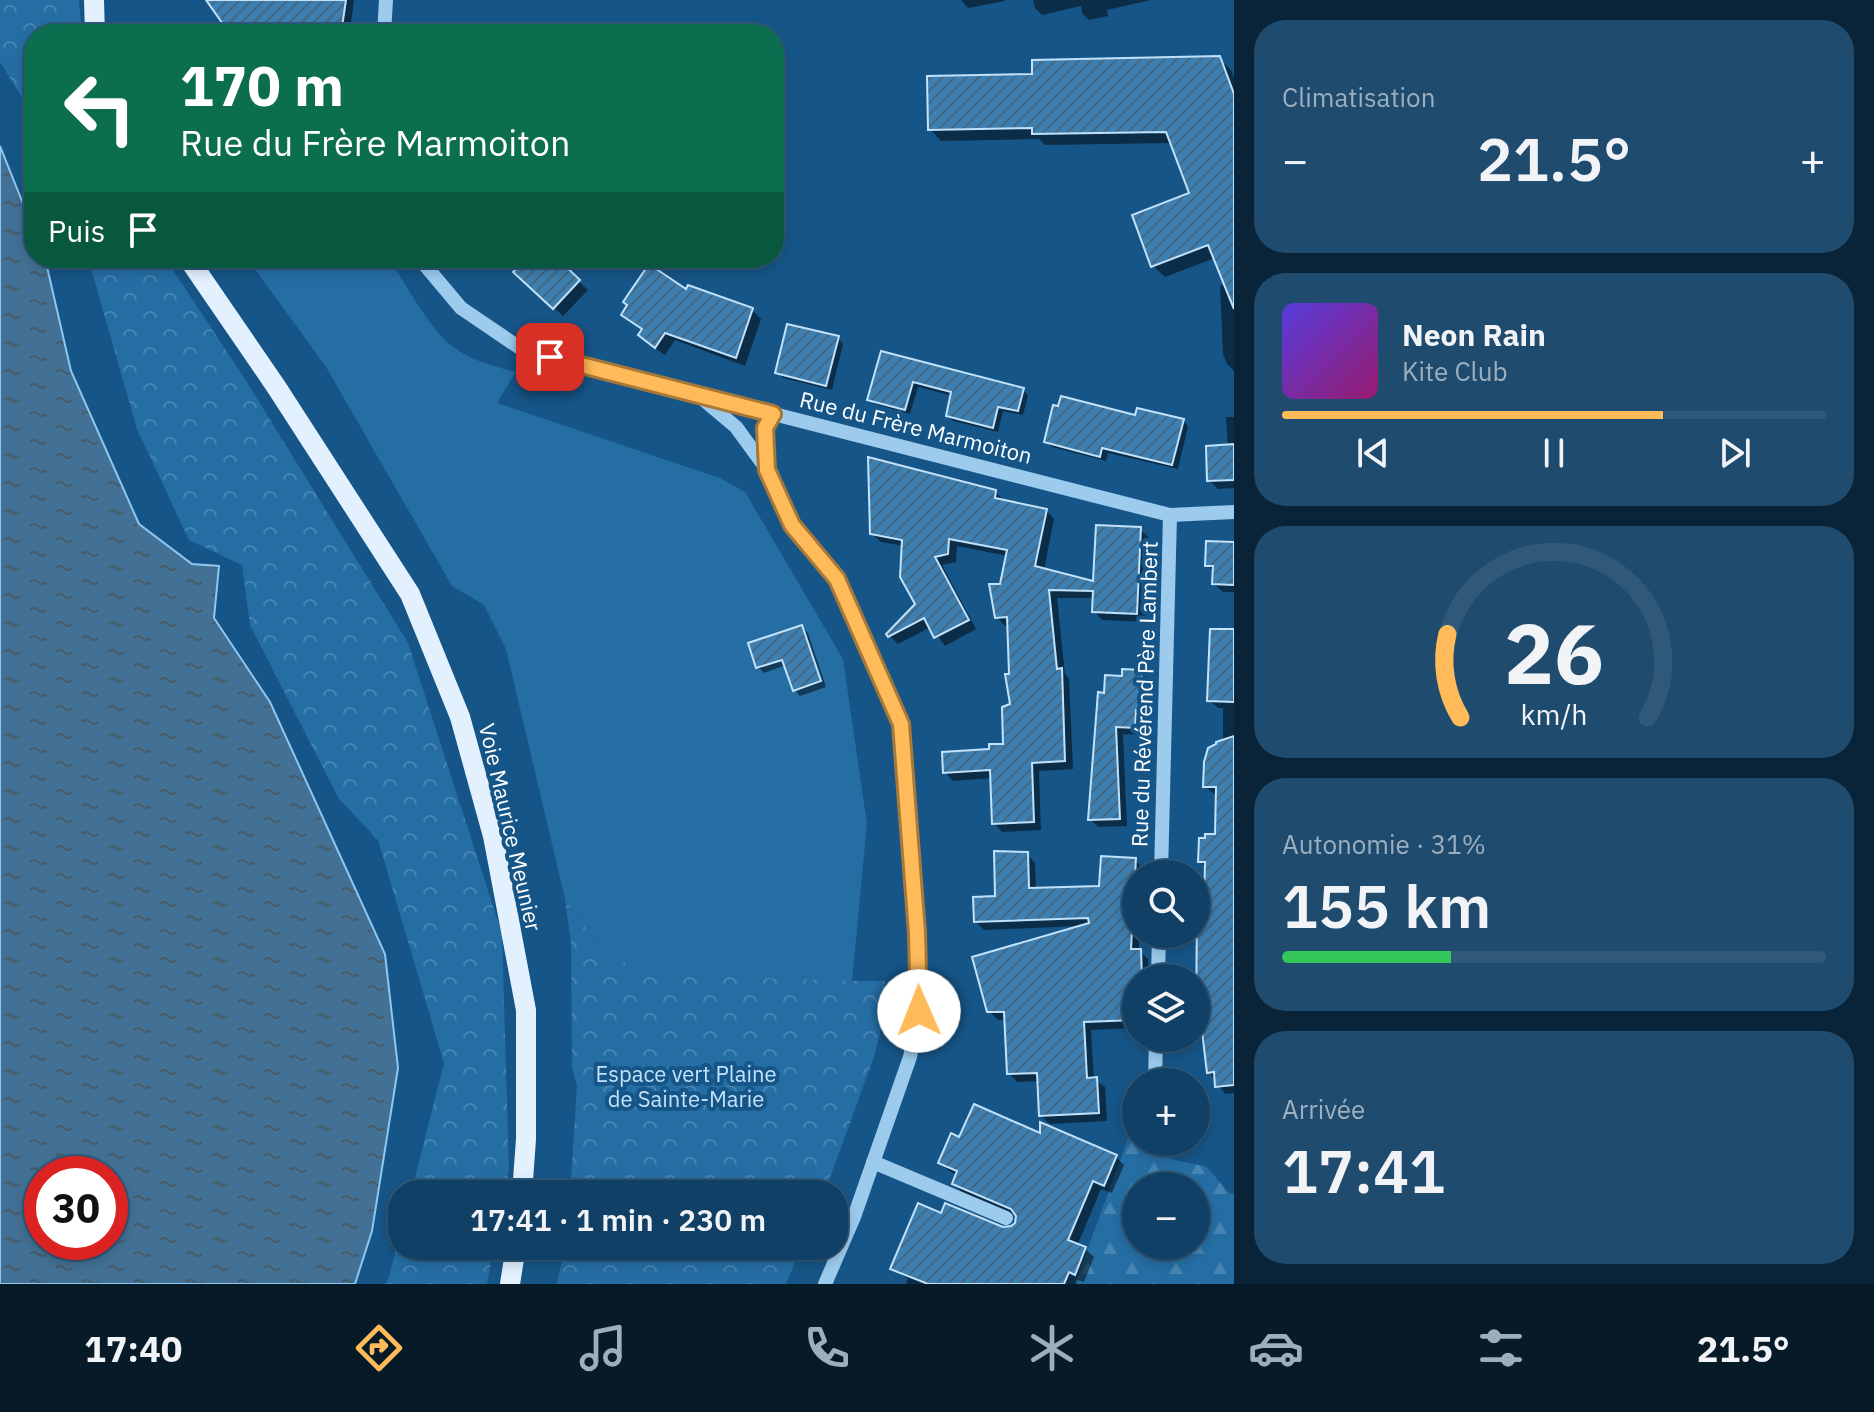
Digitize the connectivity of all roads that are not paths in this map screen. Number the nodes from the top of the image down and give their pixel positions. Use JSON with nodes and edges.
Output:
{"nodes":[{"id":1,"x":94,"y":0,"type":"edge"},
{"id":2,"x":386,"y":0,"type":"edge"},
{"id":3,"x":95,"y":24,"type":"edge"},
{"id":4,"x":385,"y":24,"type":"edge"},
{"id":5,"x":195,"y":268,"type":"edge"},
{"id":6,"x":427,"y":268,"type":"edge"},
{"id":7,"x":696,"y":393,"type":"junction"},
{"id":8,"x":773,"y":414,"type":"junction"},
{"id":9,"x":767,"y":470,"type":"junction"},
{"id":10,"x":1234,"y":512,"type":"edge"},
{"id":11,"x":1170,"y":515,"type":"junction"},
{"id":12,"x":1161,"y":860,"type":"edge"},
{"id":13,"x":873,"y":1162,"type":"junction"},
{"id":14,"x":523,"y":1180,"type":"edge"},
{"id":15,"x":1006,"y":1218,"type":"dead end"},
{"id":16,"x":514,"y":1260,"type":"edge"},
{"id":17,"x":510,"y":1284,"type":"edge"},
{"id":18,"x":825,"y":1284,"type":"edge"}],
"edges":[{"from":1,"to":3,"type":"main road"},
{"from":2,"to":4,"type":"street"},
{"from":5,"to":14,"type":"main road","name":"Voie Maurice Meunier"},
{"from":6,"to":7,"type":"street","name":"Rue du Frère Marmoiton"},
{"from":7,"to":8,"type":"street","name":"Rue du Frère Marmoiton"},
{"from":7,"to":9,"type":"street"},
{"from":8,"to":9,"type":"street"},
{"from":8,"to":11,"type":"street","name":"Rue du Frère Marmoiton"},
{"from":9,"to":13,"type":"street"},
{"from":10,"to":11,"type":"street","name":"Rue du Frère Marmoiton"},
{"from":11,"to":12,"type":"street","name":"Rue du Révérend Père Lambert"},
{"from":13,"to":15,"type":"street"},
{"from":13,"to":18,"type":"street"},
{"from":16,"to":17,"type":"main road"}]}
